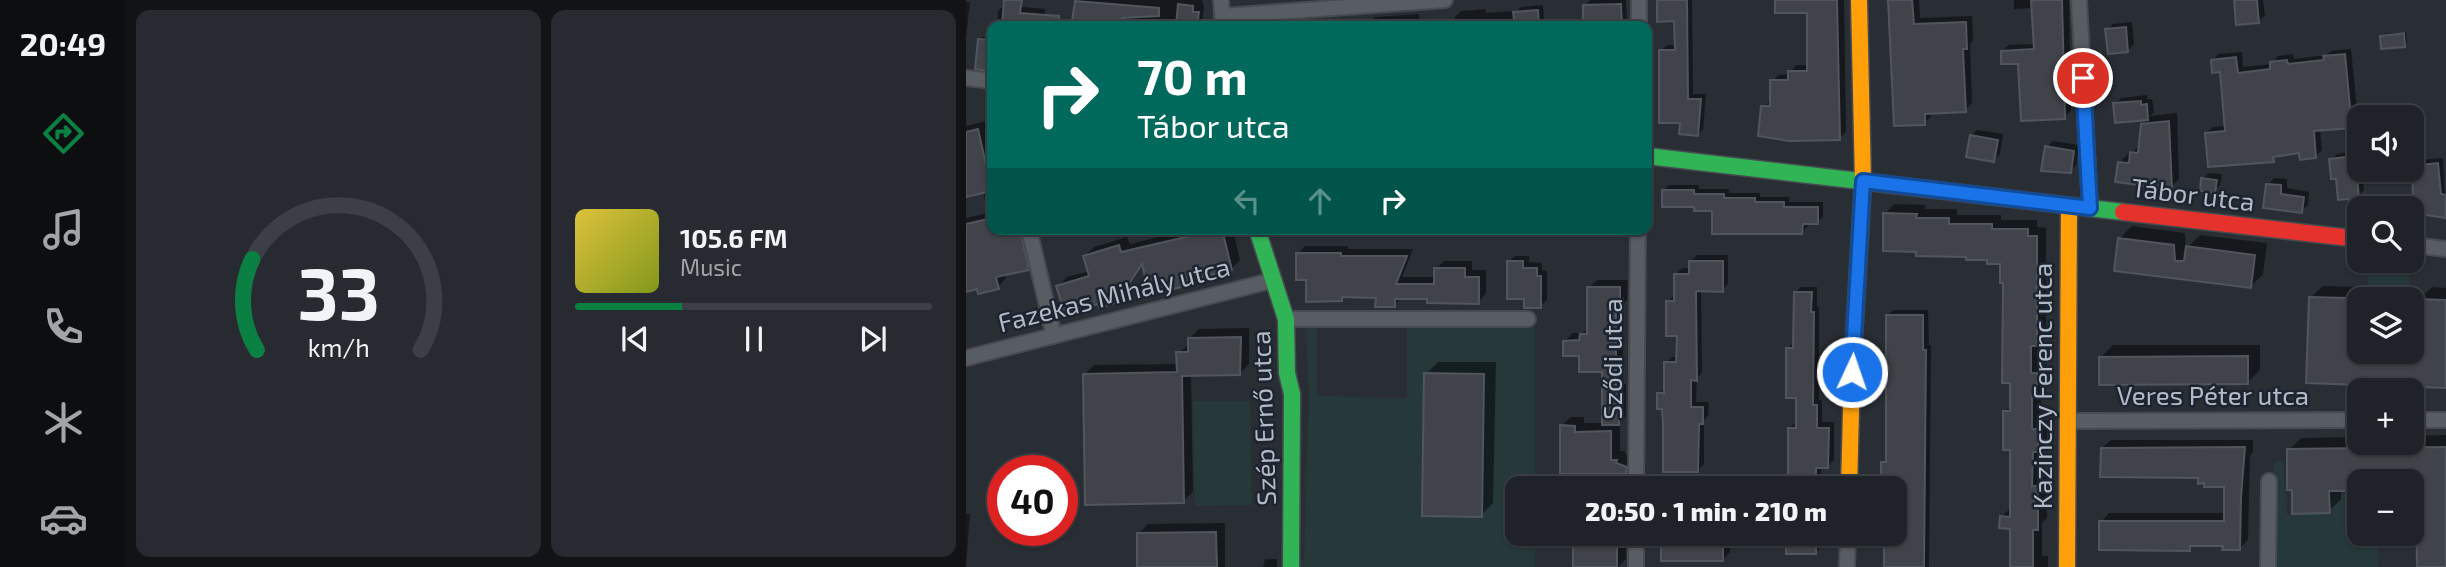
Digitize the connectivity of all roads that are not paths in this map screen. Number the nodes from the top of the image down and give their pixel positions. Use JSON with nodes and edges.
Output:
{"nodes":[{"id":1,"x":1221,"y":0,"type":"edge"},
{"id":2,"x":1445,"y":0,"type":"edge"},
{"id":3,"x":1639,"y":0,"type":"edge"},
{"id":4,"x":1859,"y":0,"type":"edge"},
{"id":5,"x":2079,"y":0,"type":"edge"},
{"id":6,"x":1223,"y":21,"type":"edge"},
{"id":7,"x":1639,"y":21,"type":"edge"},
{"id":8,"x":966,"y":78,"type":"edge"},
{"id":9,"x":987,"y":80,"type":"edge"},
{"id":10,"x":1652,"y":157,"type":"edge"},
{"id":11,"x":1863,"y":181,"type":"junction"},
{"id":12,"x":2069,"y":206,"type":"junction"},
{"id":13,"x":2090,"y":208,"type":"junction"},
{"id":14,"x":1031,"y":235,"type":"edge"},
{"id":15,"x":1259,"y":235,"type":"edge"},
{"id":16,"x":1638,"y":235,"type":"edge"},
{"id":17,"x":2347,"y":238,"type":"edge"},
{"id":18,"x":2424,"y":246,"type":"edge"},
{"id":19,"x":2446,"y":249,"type":"edge"},
{"id":20,"x":1274,"y":280,"type":"junction"},
{"id":21,"x":1286,"y":319,"type":"junction"},
{"id":22,"x":1528,"y":319,"type":"dead end"},
{"id":23,"x":1054,"y":336,"type":"junction"},
{"id":24,"x":966,"y":358,"type":"edge"},
{"id":25,"x":2347,"y":420,"type":"edge"},
{"id":26,"x":2424,"y":420,"type":"edge"},
{"id":27,"x":2446,"y":420,"type":"edge"},
{"id":28,"x":2068,"y":421,"type":"junction"},
{"id":29,"x":1636,"y":476,"type":"edge"},
{"id":30,"x":1849,"y":476,"type":"edge"},
{"id":31,"x":2269,"y":481,"type":"dead end"},
{"id":32,"x":1636,"y":546,"type":"edge"},
{"id":33,"x":1847,"y":546,"type":"edge"},
{"id":34,"x":1291,"y":567,"type":"edge"},
{"id":35,"x":1636,"y":567,"type":"edge"},
{"id":36,"x":1847,"y":567,"type":"edge"},
{"id":37,"x":2067,"y":567,"type":"edge"},
{"id":38,"x":2268,"y":567,"type":"edge"}],
"edges":[{"from":1,"to":6,"type":"street"},
{"from":2,"to":6,"type":"street"},
{"from":3,"to":7,"type":"street"},
{"from":4,"to":11,"type":"street"},
{"from":5,"to":13,"type":"street"},
{"from":8,"to":9,"type":"street"},
{"from":10,"to":11,"type":"street","name":"Tábor utca"},
{"from":11,"to":12,"type":"street","name":"Tábor utca"},
{"from":11,"to":30,"type":"street"},
{"from":12,"to":13,"type":"street","name":"Tábor utca"},
{"from":12,"to":28,"type":"street","name":"Kazinczy Ferenc utca"},
{"from":13,"to":17,"type":"street","name":"Tábor utca"},
{"from":14,"to":23,"type":"street"},
{"from":15,"to":20,"type":"street","name":"Szép Ernő utca"},
{"from":16,"to":29,"type":"street","name":"Sződi utca"},
{"from":18,"to":19,"type":"street"},
{"from":20,"to":21,"type":"street","name":"Szép Ernő utca"},
{"from":20,"to":23,"type":"street","name":"Fazekas Mihály utca"},
{"from":21,"to":22,"type":"street"},
{"from":21,"to":34,"type":"street","name":"Szép Ernő utca"},
{"from":23,"to":24,"type":"street","name":"Fazekas Mihály utca"},
{"from":25,"to":28,"type":"street","name":"Veres Péter utca"},
{"from":26,"to":27,"type":"street"},
{"from":28,"to":37,"type":"street","name":"Kazinczy Ferenc utca"},
{"from":31,"to":38,"type":"street"},
{"from":32,"to":35,"type":"street"},
{"from":33,"to":36,"type":"street"}]}
